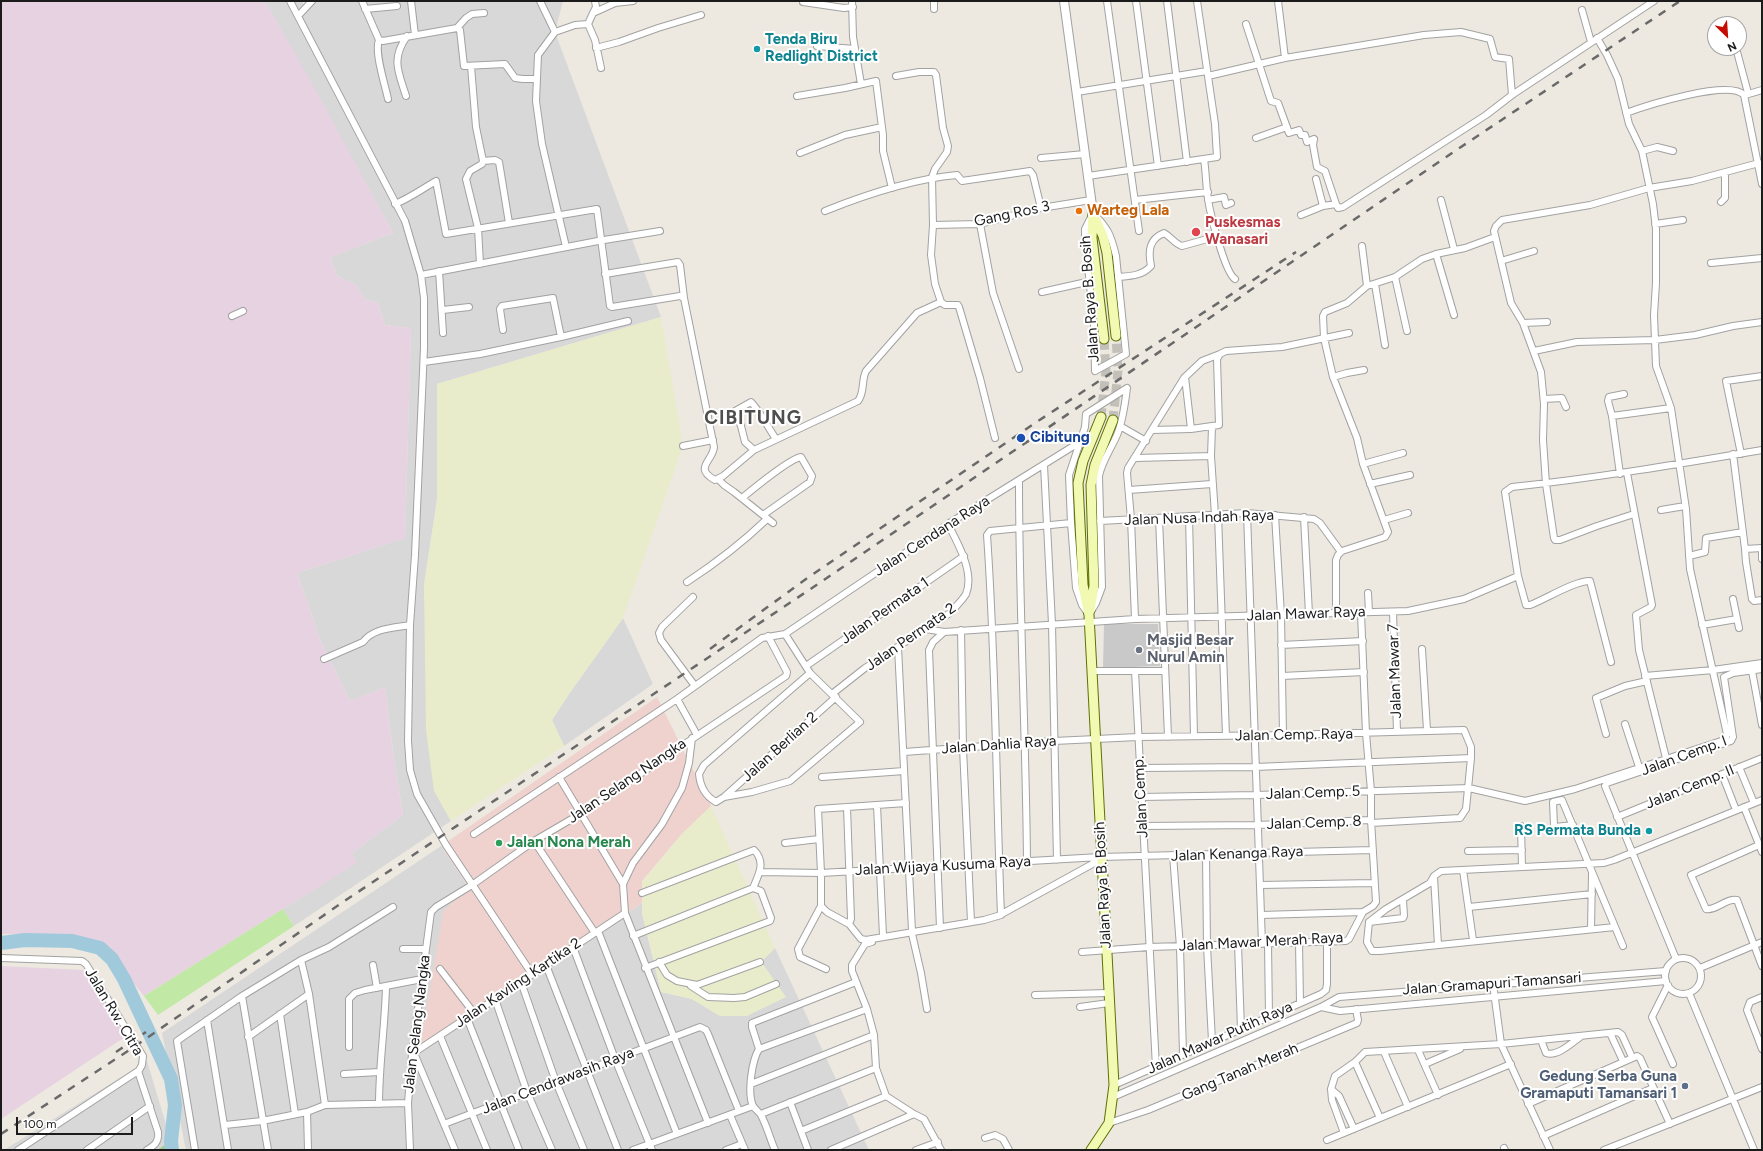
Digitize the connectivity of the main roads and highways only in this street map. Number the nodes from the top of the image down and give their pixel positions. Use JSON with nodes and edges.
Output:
{"nodes":[{"id":1,"x":1116,"y":336,"type":"tunnel mouth"},
{"id":2,"x":1104,"y":339,"type":"tunnel mouth"},
{"id":3,"x":1101,"y":417,"type":"tunnel mouth"},
{"id":4,"x":1116,"y":423,"type":"tunnel mouth"},
{"id":5,"x":1089,"y":618,"type":"junction"},
{"id":6,"x":1091,"y":1150,"type":"edge"}],
"edges":[{"from":1,"to":2,"type":"main road"},
{"from":3,"to":5,"type":"main road"},
{"from":4,"to":5,"type":"main road"},
{"from":5,"to":6,"type":"main road","name":"Jalan Raya B. Bosih"}]}
